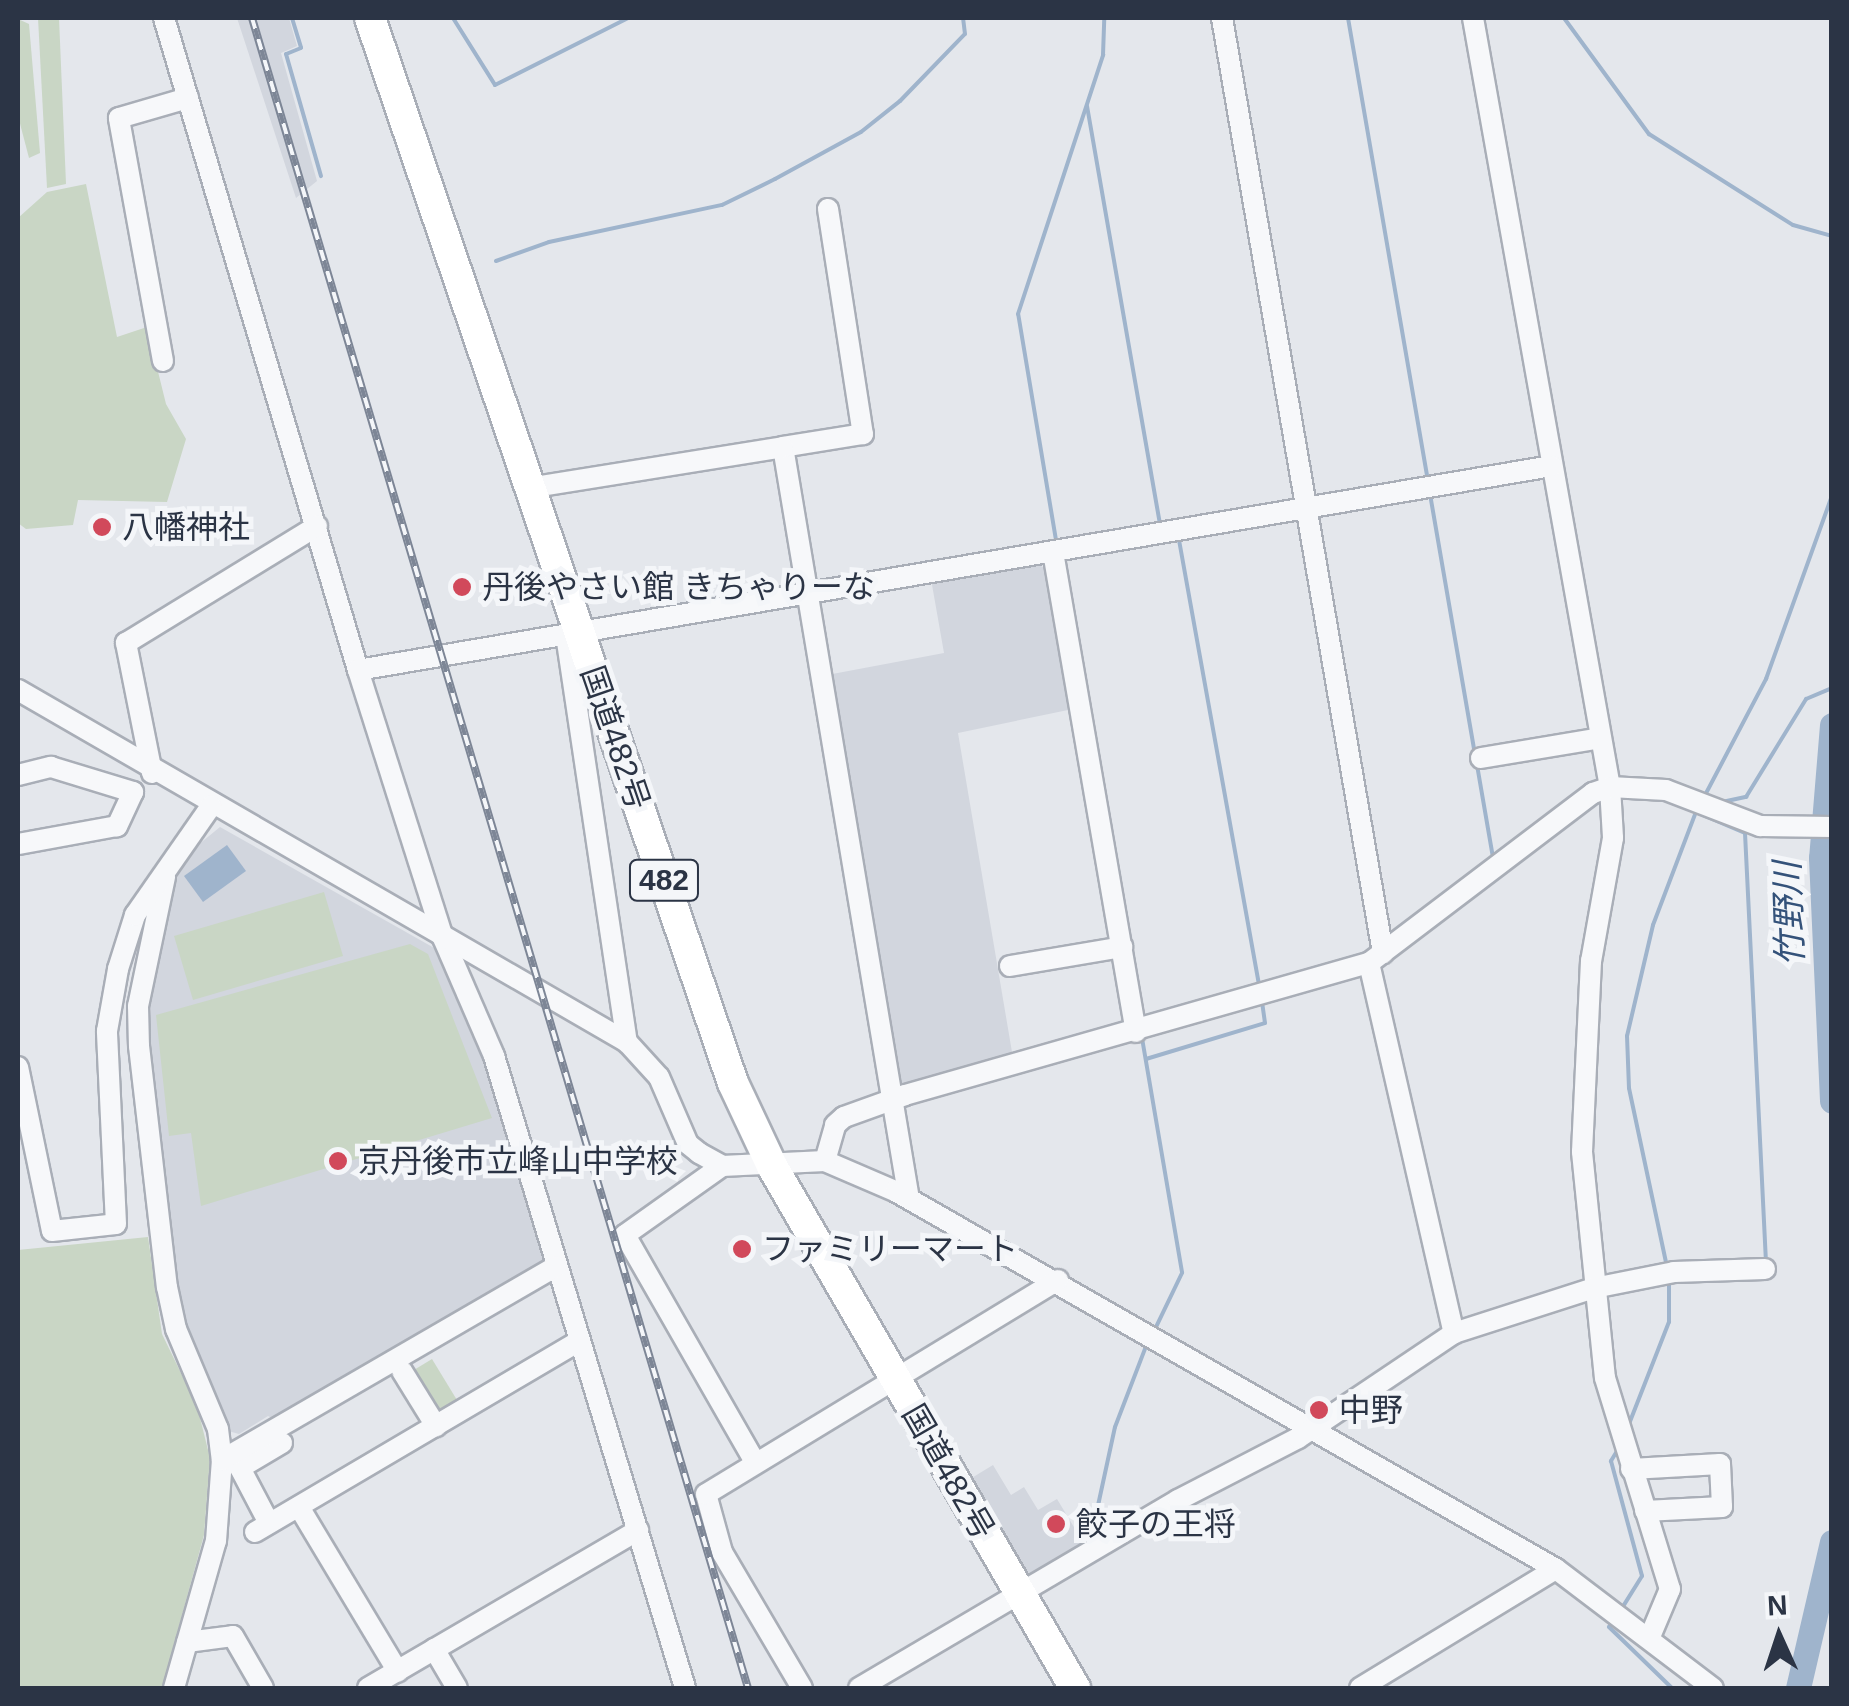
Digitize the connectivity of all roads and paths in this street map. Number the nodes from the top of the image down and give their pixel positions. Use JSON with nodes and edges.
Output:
{"nodes":[{"id":1,"x":164,"y":18,"type":"edge"},
{"id":2,"x":370,"y":18,"type":"edge"},
{"id":3,"x":1222,"y":18,"type":"edge"},
{"id":4,"x":1473,"y":18,"type":"edge"},
{"id":5,"x":188,"y":98,"type":"junction"},
{"id":6,"x":828,"y":209,"type":"dead end"},
{"id":7,"x":163,"y":360,"type":"dead end"},
{"id":8,"x":783,"y":447,"type":"junction"},
{"id":9,"x":1552,"y":466,"type":"junction"},
{"id":10,"x":528,"y":488,"type":"junction"},
{"id":11,"x":1306,"y":507,"type":"junction"},
{"id":12,"x":316,"y":526,"type":"junction"},
{"id":13,"x":1054,"y":552,"type":"junction"},
{"id":14,"x":804,"y":592,"type":"junction"},
{"id":15,"x":572,"y":634,"type":"junction"},
{"id":16,"x":358,"y":670,"type":"junction"},
{"id":17,"x":18,"y":690,"type":"edge"},
{"id":18,"x":1600,"y":738,"type":"junction"},
{"id":19,"x":109,"y":748,"type":"junction"},
{"id":20,"x":1480,"y":758,"type":"dead end"},
{"id":21,"x":152,"y":773,"type":"junction"},
{"id":22,"x":18,"y":775,"type":"edge"},
{"id":23,"x":102,"y":782,"type":"junction"},
{"id":24,"x":1610,"y":788,"type":"junction"},
{"id":25,"x":211,"y":806,"type":"junction"},
{"id":26,"x":1832,"y":826,"type":"edge"},
{"id":27,"x":18,"y":844,"type":"edge"},
{"id":28,"x":168,"y":861,"type":"junction"},
{"id":29,"x":443,"y":938,"type":"junction"},
{"id":30,"x":1122,"y":947,"type":"junction"},
{"id":31,"x":1376,"y":958,"type":"junction"},
{"id":32,"x":1010,"y":966,"type":"dead end"},
{"id":33,"x":1136,"y":1032,"type":"junction"},
{"id":34,"x":627,"y":1042,"type":"junction"},
{"id":35,"x":18,"y":1067,"type":"edge"},
{"id":36,"x":893,"y":1102,"type":"junction"},
{"id":37,"x":825,"y":1161,"type":"junction"},
{"id":38,"x":722,"y":1166,"type":"junction"},
{"id":39,"x":772,"y":1166,"type":"junction"},
{"id":40,"x":909,"y":1199,"type":"junction"},
{"id":41,"x":1765,"y":1269,"type":"dead end"},
{"id":42,"x":559,"y":1273,"type":"junction"},
{"id":43,"x":1058,"y":1280,"type":"junction"},
{"id":44,"x":1594,"y":1288,"type":"junction"},
{"id":45,"x":1454,"y":1333,"type":"junction"},
{"id":46,"x":579,"y":1341,"type":"junction"},
{"id":47,"x":402,"y":1371,"type":"junction"},
{"id":48,"x":894,"y":1379,"type":"junction"},
{"id":49,"x":436,"y":1426,"type":"junction"},
{"id":50,"x":1312,"y":1428,"type":"junction"},
{"id":51,"x":222,"y":1460,"type":"junction"},
{"id":52,"x":755,"y":1462,"type":"junction"},
{"id":53,"x":1631,"y":1469,"type":"junction"},
{"id":54,"x":299,"y":1506,"type":"junction"},
{"id":55,"x":1644,"y":1512,"type":"junction"},
{"id":56,"x":638,"y":1530,"type":"junction"},
{"id":57,"x":1556,"y":1570,"type":"junction"},
{"id":58,"x":1019,"y":1593,"type":"junction"},
{"id":59,"x":1649,"y":1638,"type":"junction"},
{"id":60,"x":187,"y":1642,"type":"junction"},
{"id":61,"x":434,"y":1650,"type":"junction"},
{"id":62,"x":398,"y":1672,"type":"junction"},
{"id":63,"x":174,"y":1688,"type":"edge"},
{"id":64,"x":263,"y":1688,"type":"edge"},
{"id":65,"x":368,"y":1688,"type":"edge"},
{"id":66,"x":458,"y":1688,"type":"edge"},
{"id":67,"x":684,"y":1688,"type":"edge"},
{"id":68,"x":802,"y":1688,"type":"edge"},
{"id":69,"x":859,"y":1688,"type":"edge"},
{"id":70,"x":1075,"y":1688,"type":"edge"},
{"id":71,"x":1360,"y":1688,"type":"edge"},
{"id":72,"x":1713,"y":1688,"type":"edge"}],
"edges":[{"from":1,"to":5,"type":"street"},
{"from":2,"to":10,"type":"highway","name":"国道482号","number":"482"},
{"from":3,"to":11,"type":"street"},
{"from":4,"to":9,"type":"street"},
{"from":5,"to":7,"type":"street"},
{"from":5,"to":12,"type":"street"},
{"from":6,"to":8,"type":"street"},
{"from":8,"to":10,"type":"street"},
{"from":8,"to":14,"type":"street"},
{"from":9,"to":11,"type":"street"},
{"from":9,"to":18,"type":"street"},
{"from":10,"to":15,"type":"highway","name":"国道482号","number":"482"},
{"from":11,"to":13,"type":"street"},
{"from":11,"to":31,"type":"street"},
{"from":12,"to":16,"type":"street"},
{"from":12,"to":21,"type":"street"},
{"from":13,"to":14,"type":"street"},
{"from":13,"to":30,"type":"street"},
{"from":14,"to":15,"type":"street"},
{"from":14,"to":36,"type":"street"},
{"from":15,"to":16,"type":"street"},
{"from":15,"to":34,"type":"street"},
{"from":15,"to":39,"type":"highway","name":"国道482号","number":"482"},
{"from":16,"to":29,"type":"street"},
{"from":17,"to":19,"type":"street"},
{"from":18,"to":20,"type":"street"},
{"from":18,"to":24,"type":"street"},
{"from":19,"to":21,"type":"street"},
{"from":19,"to":23,"type":"street"},
{"from":21,"to":25,"type":"street"},
{"from":22,"to":23,"type":"street"},
{"from":23,"to":27,"type":"street"},
{"from":24,"to":26,"type":"street"},
{"from":24,"to":31,"type":"street"},
{"from":24,"to":44,"type":"street"},
{"from":25,"to":28,"type":"street"},
{"from":25,"to":29,"type":"street"},
{"from":28,"to":35,"type":"street"},
{"from":28,"to":51,"type":"street"},
{"from":29,"to":34,"type":"street"},
{"from":29,"to":42,"type":"street"},
{"from":30,"to":32,"type":"street"},
{"from":30,"to":33,"type":"street"},
{"from":31,"to":33,"type":"street"},
{"from":31,"to":45,"type":"street"},
{"from":33,"to":36,"type":"street"},
{"from":34,"to":38,"type":"street"},
{"from":36,"to":37,"type":"street"},
{"from":36,"to":40,"type":"street"},
{"from":37,"to":39,"type":"street"},
{"from":37,"to":40,"type":"street"},
{"from":38,"to":39,"type":"street"},
{"from":38,"to":52,"type":"street"},
{"from":39,"to":48,"type":"highway","name":"国道482号","number":"482"},
{"from":40,"to":43,"type":"street"},
{"from":41,"to":44,"type":"street"},
{"from":42,"to":46,"type":"street"},
{"from":42,"to":47,"type":"street"},
{"from":42,"to":51,"type":"street"},
{"from":43,"to":48,"type":"street"},
{"from":43,"to":50,"type":"street"},
{"from":44,"to":45,"type":"street"},
{"from":44,"to":53,"type":"street"},
{"from":45,"to":50,"type":"street"},
{"from":46,"to":49,"type":"street"},
{"from":46,"to":56,"type":"street"},
{"from":47,"to":49,"type":"street"},
{"from":47,"to":54,"type":"street"},
{"from":48,"to":52,"type":"street"},
{"from":48,"to":58,"type":"highway","name":"国道482号","number":"482"},
{"from":49,"to":54,"type":"street"},
{"from":50,"to":57,"type":"street"},
{"from":50,"to":58,"type":"street"},
{"from":51,"to":60,"type":"street"},
{"from":52,"to":68,"type":"street"},
{"from":53,"to":55,"type":"street"},
{"from":53,"to":55,"type":"street"},
{"from":54,"to":62,"type":"street"},
{"from":55,"to":59,"type":"street"},
{"from":56,"to":61,"type":"street"},
{"from":56,"to":67,"type":"street"},
{"from":57,"to":59,"type":"street"},
{"from":57,"to":71,"type":"street"},
{"from":58,"to":69,"type":"street"},
{"from":58,"to":70,"type":"highway","name":"国道482号","number":"482"},
{"from":59,"to":72,"type":"street"},
{"from":60,"to":63,"type":"street"},
{"from":60,"to":64,"type":"street"},
{"from":61,"to":62,"type":"street"},
{"from":61,"to":66,"type":"street"},
{"from":62,"to":65,"type":"street"}]}
